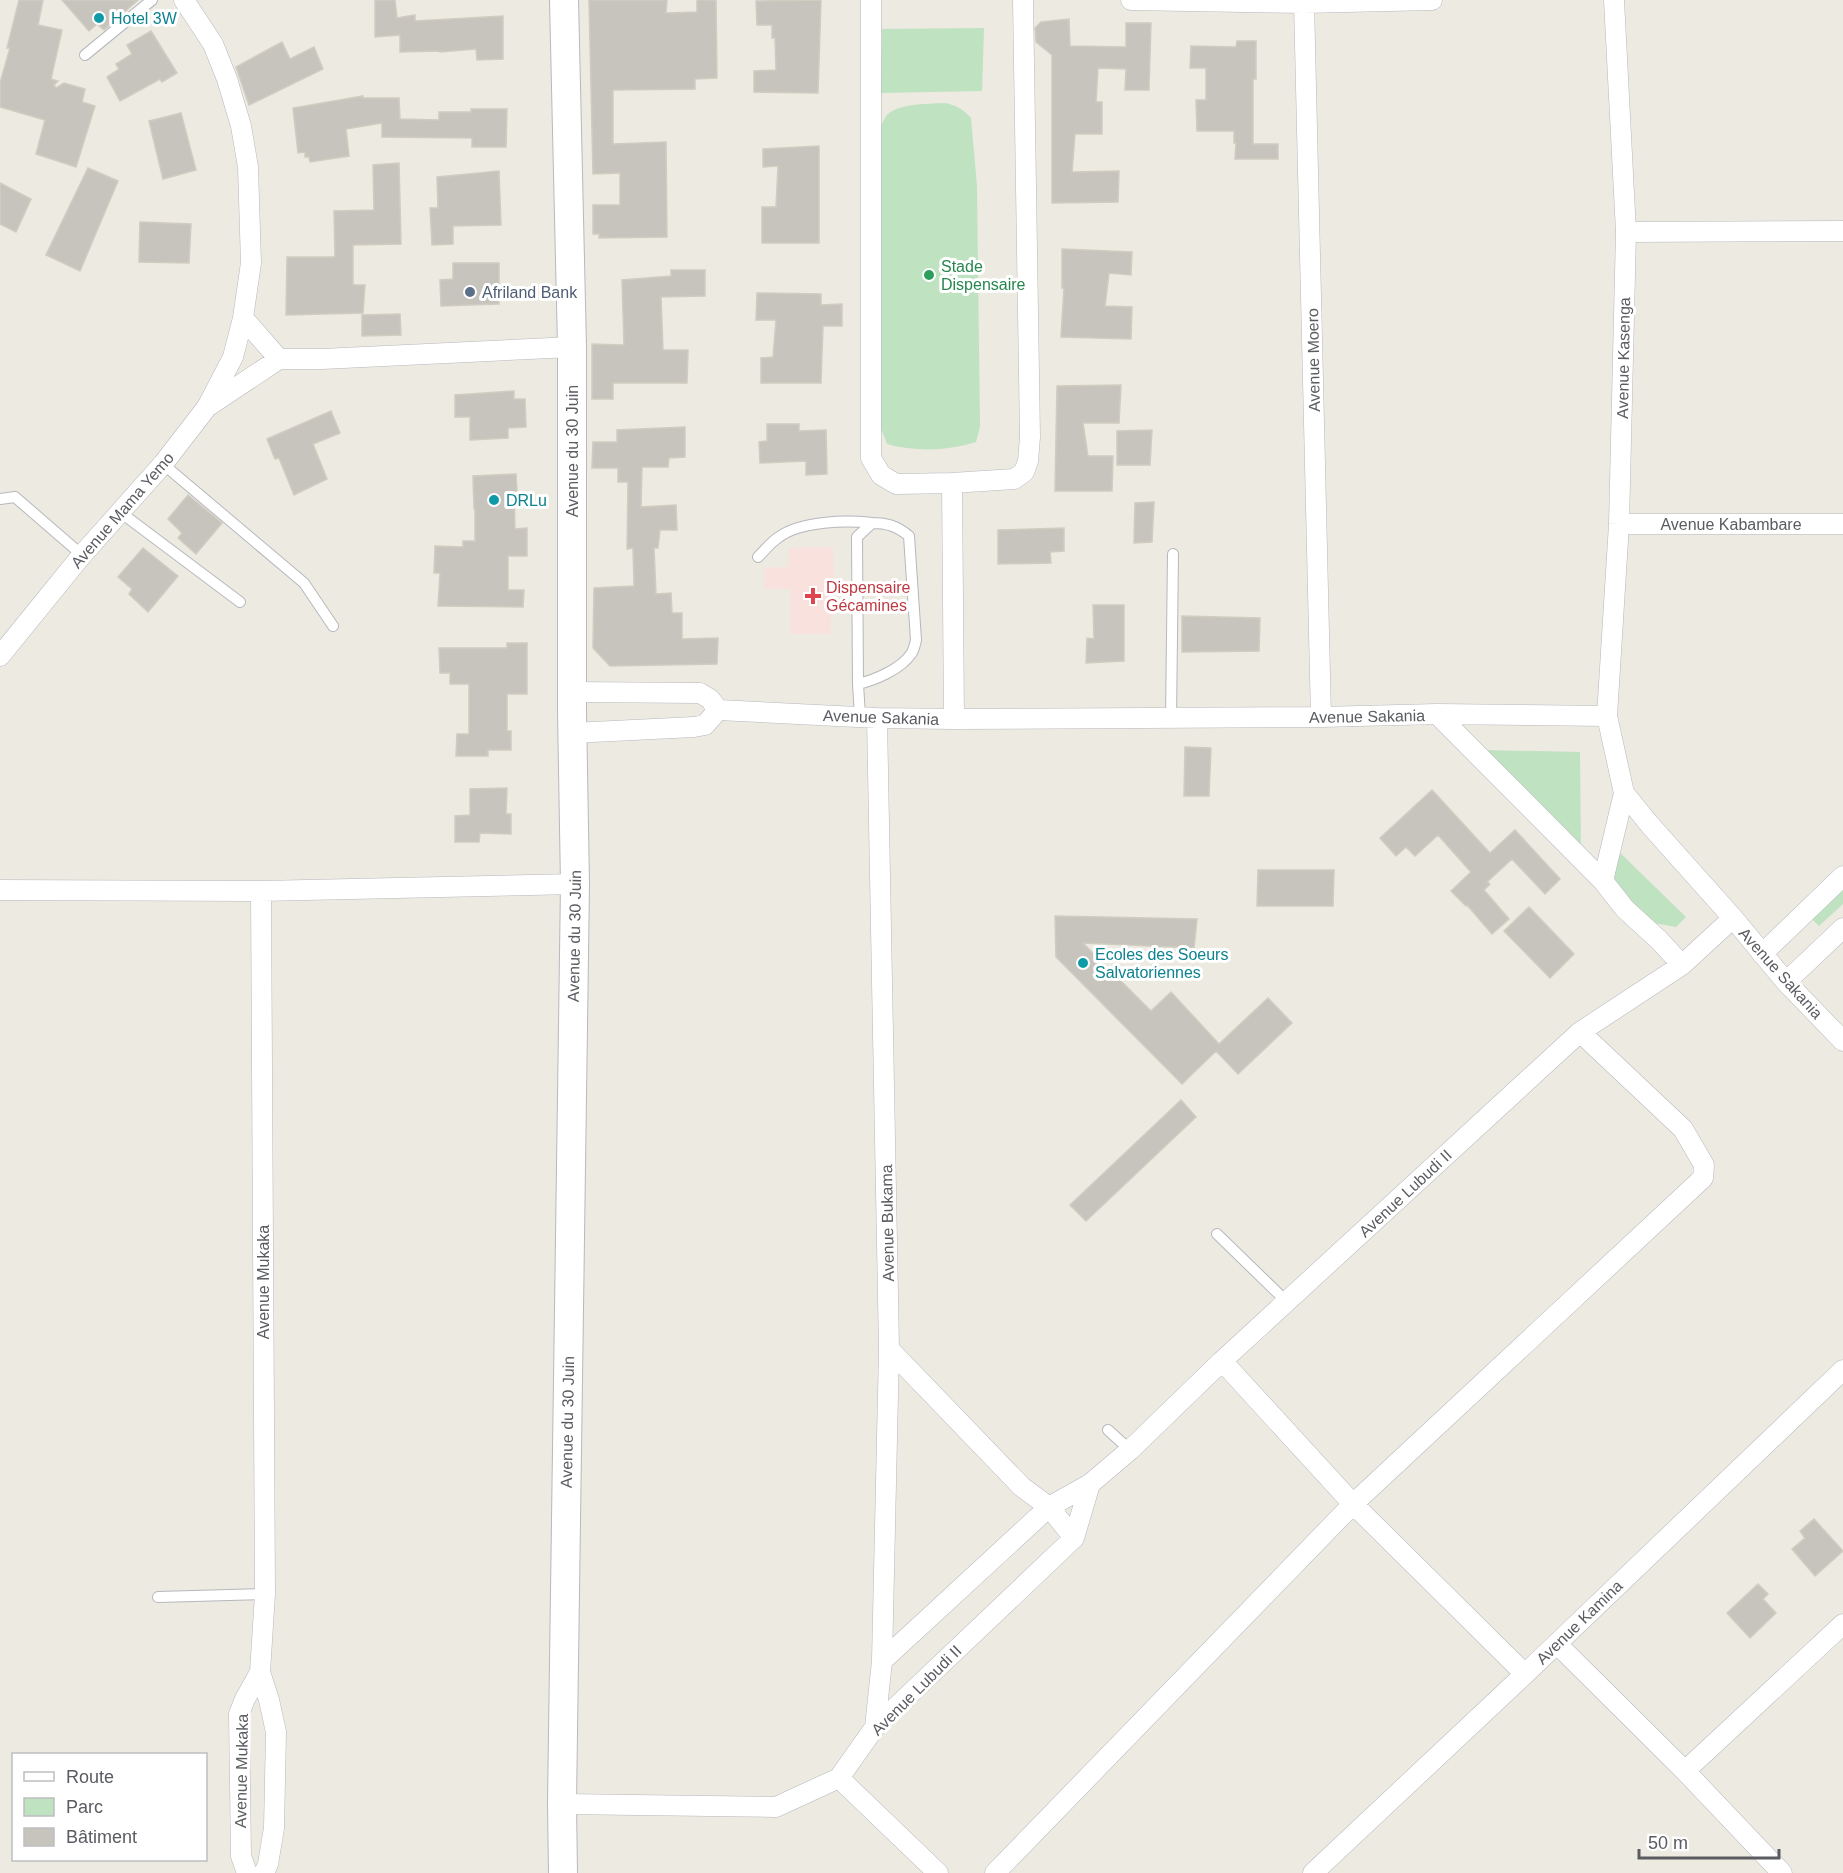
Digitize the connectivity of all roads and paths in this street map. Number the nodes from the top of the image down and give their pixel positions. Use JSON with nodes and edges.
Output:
{"nodes":[{"id":1,"x":152,"y":0,"type":"edge"},
{"id":2,"x":184,"y":0,"type":"edge"},
{"id":3,"x":564,"y":0,"type":"edge"},
{"id":4,"x":871,"y":0,"type":"edge"},
{"id":5,"x":1023,"y":0,"type":"edge"},
{"id":6,"x":1131,"y":0,"type":"edge"},
{"id":7,"x":1432,"y":0,"type":"edge"},
{"id":8,"x":1614,"y":0,"type":"edge"},
{"id":9,"x":1324,"y":1,"type":"edge"},
{"id":10,"x":1304,"y":3,"type":"junction"},
{"id":11,"x":85,"y":55,"type":"dead end"},
{"id":12,"x":1843,"y":231,"type":"edge"},
{"id":13,"x":1626,"y":232,"type":"junction"},
{"id":14,"x":243,"y":318,"type":"junction"},
{"id":15,"x":572,"y":347,"type":"junction"},
{"id":16,"x":279,"y":359,"type":"junction"},
{"id":17,"x":207,"y":407,"type":"junction"},
{"id":18,"x":163,"y":464,"type":"junction"},
{"id":19,"x":952,"y":483,"type":"junction"},
{"id":20,"x":0,"y":499,"type":"edge"},
{"id":21,"x":120,"y":512,"type":"junction"},
{"id":22,"x":872,"y":524,"type":"junction"},
{"id":23,"x":1619,"y":524,"type":"junction"},
{"id":24,"x":1843,"y":524,"type":"edge"},
{"id":25,"x":1173,"y":554,"type":"dead end"},
{"id":26,"x":82,"y":555,"type":"junction"},
{"id":27,"x":758,"y":557,"type":"dead end"},
{"id":28,"x":240,"y":602,"type":"dead end"},
{"id":29,"x":333,"y":626,"type":"dead end"},
{"id":30,"x":0,"y":656,"type":"edge"},
{"id":31,"x":858,"y":684,"type":"junction"},
{"id":32,"x":572,"y":692,"type":"junction"},
{"id":33,"x":718,"y":710,"type":"junction"},
{"id":34,"x":1437,"y":714,"type":"junction"},
{"id":35,"x":1607,"y":716,"type":"junction"},
{"id":36,"x":869,"y":717,"type":"junction"},
{"id":37,"x":1322,"y":717,"type":"junction"},
{"id":38,"x":1171,"y":718,"type":"junction"},
{"id":39,"x":954,"y":720,"type":"junction"},
{"id":40,"x":572,"y":733,"type":"junction"},
{"id":41,"x":1624,"y":793,"type":"junction"},
{"id":42,"x":1843,"y":876,"type":"edge"},
{"id":43,"x":1603,"y":881,"type":"junction"},
{"id":44,"x":575,"y":884,"type":"junction"},
{"id":45,"x":0,"y":890,"type":"edge"},
{"id":46,"x":261,"y":891,"type":"junction"},
{"id":47,"x":1733,"y":918,"type":"junction"},
{"id":48,"x":1843,"y":928,"type":"edge"},
{"id":49,"x":1762,"y":954,"type":"junction"},
{"id":50,"x":1682,"y":965,"type":"junction"},
{"id":51,"x":1786,"y":982,"type":"junction"},
{"id":52,"x":1580,"y":1032,"type":"junction"},
{"id":53,"x":1843,"y":1041,"type":"edge"},
{"id":54,"x":1217,"y":1234,"type":"dead end"},
{"id":55,"x":1287,"y":1302,"type":"junction"},
{"id":56,"x":889,"y":1349,"type":"junction"},
{"id":57,"x":1222,"y":1361,"type":"junction"},
{"id":58,"x":1843,"y":1370,"type":"edge"},
{"id":59,"x":1108,"y":1430,"type":"dead end"},
{"id":60,"x":1130,"y":1450,"type":"junction"},
{"id":61,"x":1090,"y":1484,"type":"junction"},
{"id":62,"x":1353,"y":1503,"type":"junction"},
{"id":63,"x":1049,"y":1507,"type":"junction"},
{"id":64,"x":1074,"y":1538,"type":"junction"},
{"id":65,"x":265,"y":1594,"type":"junction"},
{"id":66,"x":158,"y":1597,"type":"dead end"},
{"id":67,"x":1843,"y":1623,"type":"edge"},
{"id":68,"x":1557,"y":1644,"type":"junction"},
{"id":69,"x":882,"y":1661,"type":"junction"},
{"id":70,"x":260,"y":1672,"type":"junction"},
{"id":71,"x":1525,"y":1674,"type":"junction"},
{"id":72,"x":875,"y":1727,"type":"junction"},
{"id":73,"x":1684,"y":1771,"type":"junction"},
{"id":74,"x":838,"y":1778,"type":"junction"},
{"id":75,"x":562,"y":1804,"type":"junction"},
{"id":76,"x":247,"y":1873,"type":"edge"},
{"id":77,"x":264,"y":1873,"type":"edge"},
{"id":78,"x":563,"y":1873,"type":"edge"},
{"id":79,"x":938,"y":1873,"type":"edge"},
{"id":80,"x":995,"y":1873,"type":"edge"},
{"id":81,"x":1313,"y":1873,"type":"edge"},
{"id":82,"x":1782,"y":1873,"type":"edge"}],
"edges":[{"from":1,"to":11,"type":"lane"},
{"from":2,"to":14,"type":"street","name":"Avenue Mama Yemo"},
{"from":3,"to":15,"type":"street","name":"Avenue du 30 Juin"},
{"from":4,"to":19,"type":"street"},
{"from":5,"to":19,"type":"street"},
{"from":6,"to":10,"type":"street"},
{"from":7,"to":9,"type":"street"},
{"from":8,"to":13,"type":"street","name":"Avenue Kasenga"},
{"from":9,"to":10,"type":"street"},
{"from":10,"to":37,"type":"street","name":"Avenue Moero"},
{"from":12,"to":13,"type":"street"},
{"from":13,"to":23,"type":"street","name":"Avenue Kasenga"},
{"from":14,"to":16,"type":"street"},
{"from":14,"to":17,"type":"street","name":"Avenue Mama Yemo"},
{"from":15,"to":16,"type":"street"},
{"from":15,"to":32,"type":"street","name":"Avenue du 30 Juin"},
{"from":16,"to":17,"type":"street"},
{"from":17,"to":18,"type":"street","name":"Avenue Mama Yemo"},
{"from":18,"to":21,"type":"street","name":"Avenue Mama Yemo"},
{"from":18,"to":29,"type":"lane"},
{"from":19,"to":39,"type":"street"},
{"from":20,"to":26,"type":"lane"},
{"from":21,"to":26,"type":"street","name":"Avenue Mama Yemo"},
{"from":21,"to":28,"type":"lane"},
{"from":22,"to":27,"type":"lane"},
{"from":22,"to":31,"type":"lane"},
{"from":22,"to":31,"type":"lane"},
{"from":23,"to":24,"type":"street","name":"Avenue Kabambare"},
{"from":23,"to":35,"type":"street","name":"Avenue Kasenga"},
{"from":25,"to":38,"type":"lane"},
{"from":26,"to":30,"type":"street","name":"Avenue Mama Yemo"},
{"from":31,"to":36,"type":"lane"},
{"from":32,"to":33,"type":"street"},
{"from":32,"to":40,"type":"street","name":"Avenue du 30 Juin"},
{"from":33,"to":36,"type":"street","name":"Avenue Sakania"},
{"from":33,"to":40,"type":"street"},
{"from":34,"to":35,"type":"street","name":"Avenue Sakania"},
{"from":34,"to":37,"type":"street","name":"Avenue Sakania"},
{"from":34,"to":43,"type":"street"},
{"from":35,"to":41,"type":"street","name":"Avenue Sakania"},
{"from":36,"to":39,"type":"street","name":"Avenue Sakania"},
{"from":36,"to":56,"type":"street","name":"Avenue Bukama"},
{"from":37,"to":38,"type":"street","name":"Avenue Sakania"},
{"from":38,"to":39,"type":"street","name":"Avenue Sakania"},
{"from":40,"to":44,"type":"street","name":"Avenue du 30 Juin"},
{"from":41,"to":43,"type":"street"},
{"from":41,"to":47,"type":"street","name":"Avenue Sakania"},
{"from":42,"to":49,"type":"street"},
{"from":43,"to":50,"type":"street"},
{"from":44,"to":46,"type":"street"},
{"from":44,"to":75,"type":"street","name":"Avenue du 30 Juin"},
{"from":45,"to":46,"type":"street"},
{"from":46,"to":65,"type":"street","name":"Avenue Mukaka"},
{"from":47,"to":49,"type":"street","name":"Avenue Sakania"},
{"from":47,"to":50,"type":"street","name":"Avenue Lubudi II"},
{"from":48,"to":51,"type":"street"},
{"from":49,"to":51,"type":"street","name":"Avenue Sakania"},
{"from":50,"to":52,"type":"street","name":"Avenue Lubudi II"},
{"from":51,"to":53,"type":"street","name":"Avenue Sakania"},
{"from":52,"to":55,"type":"street","name":"Avenue Lubudi II"},
{"from":52,"to":62,"type":"street"},
{"from":54,"to":55,"type":"lane"},
{"from":55,"to":57,"type":"street","name":"Avenue Lubudi II"},
{"from":56,"to":63,"type":"street"},
{"from":56,"to":69,"type":"street","name":"Avenue Bukama"},
{"from":57,"to":60,"type":"street","name":"Avenue Lubudi II"},
{"from":57,"to":62,"type":"street"},
{"from":58,"to":68,"type":"street","name":"Avenue Kamina"},
{"from":59,"to":60,"type":"lane"},
{"from":60,"to":61,"type":"street","name":"Avenue Lubudi II"},
{"from":61,"to":63,"type":"street","name":"Avenue Lubudi II"},
{"from":61,"to":64,"type":"street"},
{"from":62,"to":71,"type":"street"},
{"from":62,"to":80,"type":"street"},
{"from":63,"to":64,"type":"street"},
{"from":63,"to":69,"type":"street","name":"Avenue Lubudi II"},
{"from":64,"to":72,"type":"street","name":"Avenue Lubudi II"},
{"from":65,"to":66,"type":"lane"},
{"from":65,"to":70,"type":"street","name":"Avenue Mukaka"},
{"from":67,"to":73,"type":"street"},
{"from":68,"to":71,"type":"street","name":"Avenue Kamina"},
{"from":68,"to":73,"type":"street"},
{"from":69,"to":72,"type":"street","name":"Avenue Bukama"},
{"from":70,"to":76,"type":"street","name":"Avenue Mukaka"},
{"from":70,"to":77,"type":"street","name":"Avenue Mukaka"},
{"from":71,"to":81,"type":"street","name":"Avenue Kamina"},
{"from":72,"to":74,"type":"street","name":"Avenue Lubudi II"},
{"from":73,"to":82,"type":"street"},
{"from":74,"to":75,"type":"street","name":"Avenue Lubudi II"},
{"from":74,"to":79,"type":"street"},
{"from":75,"to":78,"type":"street","name":"Avenue du 30 Juin"}]}
